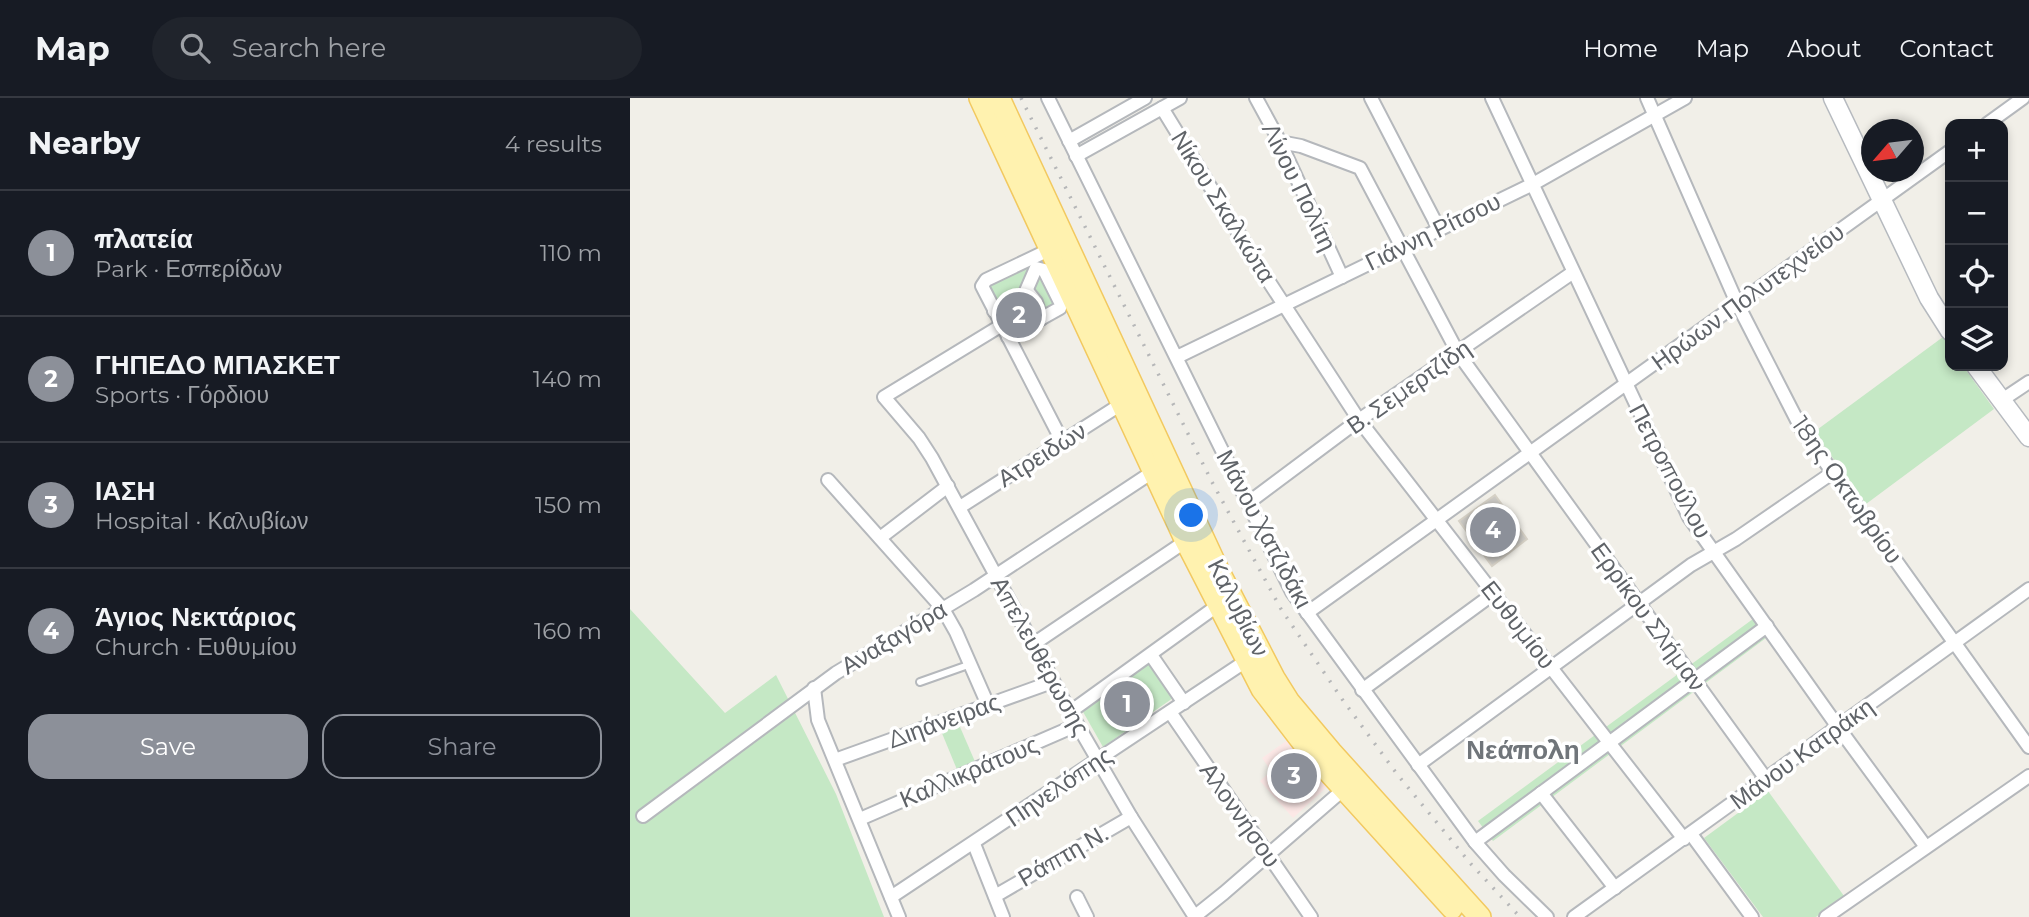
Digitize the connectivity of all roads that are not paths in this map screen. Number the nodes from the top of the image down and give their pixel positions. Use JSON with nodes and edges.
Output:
{"nodes":[{"id":1,"x":980,"y":98,"type":"edge"},
{"id":2,"x":999,"y":98,"type":"edge"},
{"id":3,"x":1048,"y":98,"type":"edge"},
{"id":4,"x":1145,"y":98,"type":"edge"},
{"id":5,"x":1180,"y":98,"type":"edge"},
{"id":6,"x":1256,"y":98,"type":"edge"},
{"id":7,"x":1371,"y":98,"type":"edge"},
{"id":8,"x":1492,"y":98,"type":"edge"},
{"id":9,"x":1647,"y":98,"type":"edge"},
{"id":10,"x":1685,"y":98,"type":"edge"},
{"id":11,"x":1833,"y":98,"type":"edge"},
{"id":12,"x":2023,"y":98,"type":"edge"},
{"id":13,"x":1127,"y":104,"type":"edge"},
{"id":14,"x":1162,"y":108,"type":"junction"},
{"id":15,"x":1655,"y":115,"type":"junction"},
{"id":16,"x":1994,"y":119,"type":"edge"},
{"id":17,"x":1069,"y":141,"type":"junction"},
{"id":18,"x":1280,"y":142,"type":"junction"},
{"id":19,"x":1945,"y":155,"type":"edge"},
{"id":20,"x":1076,"y":156,"type":"junction"},
{"id":21,"x":1532,"y":184,"type":"junction"},
{"id":22,"x":1882,"y":201,"type":"junction"},
{"id":23,"x":1439,"y":229,"type":"junction"},
{"id":24,"x":1402,"y":247,"type":"junction"},
{"id":25,"x":1051,"y":249,"type":"junction"},
{"id":26,"x":1572,"y":272,"type":"junction"},
{"id":27,"x":1342,"y":277,"type":"junction"},
{"id":28,"x":1027,"y":292,"type":"junction"},
{"id":29,"x":1737,"y":303,"type":"junction"},
{"id":30,"x":1284,"y":305,"type":"junction"},
{"id":31,"x":994,"y":311,"type":"junction"},
{"id":32,"x":1041,"y":319,"type":"junction"},
{"id":33,"x":1945,"y":323,"type":"edge"},
{"id":34,"x":1005,"y":331,"type":"junction"},
{"id":35,"x":1458,"y":353,"type":"junction"},
{"id":36,"x":1177,"y":357,"type":"junction"},
{"id":37,"x":1980,"y":371,"type":"edge"},
{"id":38,"x":2029,"y":382,"type":"edge"},
{"id":39,"x":1626,"y":384,"type":"junction"},
{"id":40,"x":2002,"y":400,"type":"junction"},
{"id":41,"x":1124,"y":403,"type":"junction"},
{"id":42,"x":1359,"y":420,"type":"junction"},
{"id":43,"x":2029,"y":437,"type":"edge"},
{"id":44,"x":1062,"y":441,"type":"junction"},
{"id":45,"x":1530,"y":454,"type":"junction"},
{"id":46,"x":1154,"y":471,"type":"junction"},
{"id":47,"x":1832,"y":473,"type":"junction"},
{"id":48,"x":828,"y":480,"type":"dead end"},
{"id":49,"x":948,"y":486,"type":"junction"},
{"id":50,"x":1248,"y":503,"type":"junction"},
{"id":51,"x":960,"y":507,"type":"junction"},
{"id":52,"x":1436,"y":521,"type":"junction"},
{"id":53,"x":880,"y":538,"type":"junction"},
{"id":54,"x":1186,"y":541,"type":"junction"},
{"id":55,"x":1713,"y":552,"type":"junction"},
{"id":56,"x":995,"y":575,"type":"junction"},
{"id":57,"x":2029,"y":589,"type":"edge"},
{"id":58,"x":1493,"y":594,"type":"junction"},
{"id":59,"x":1639,"y":604,"type":"junction"},
{"id":60,"x":1217,"y":606,"type":"junction"},
{"id":61,"x":943,"y":609,"type":"junction"},
{"id":62,"x":1307,"y":613,"type":"junction"},
{"id":63,"x":1767,"y":626,"type":"junction"},
{"id":64,"x":1955,"y":644,"type":"junction"},
{"id":65,"x":1032,"y":645,"type":"junction"},
{"id":66,"x":1151,"y":655,"type":"junction"},
{"id":67,"x":1253,"y":657,"type":"junction"},
{"id":68,"x":971,"y":664,"type":"junction"},
{"id":69,"x":1552,"y":668,"type":"junction"},
{"id":70,"x":1694,"y":679,"type":"junction"},
{"id":71,"x":919,"y":682,"type":"dead end"},
{"id":72,"x":1052,"y":682,"type":"junction"},
{"id":73,"x":814,"y":688,"type":"junction"},
{"id":74,"x":1362,"y":690,"type":"junction"},
{"id":75,"x":1184,"y":703,"type":"junction"},
{"id":76,"x":988,"y":705,"type":"junction"},
{"id":77,"x":1070,"y":712,"type":"junction"},
{"id":78,"x":1170,"y":712,"type":"junction"},
{"id":79,"x":1077,"y":725,"type":"junction"},
{"id":80,"x":1838,"y":727,"type":"junction"},
{"id":81,"x":1609,"y":742,"type":"junction"},
{"id":82,"x":2029,"y":747,"type":"edge"},
{"id":83,"x":835,"y":760,"type":"junction"},
{"id":84,"x":1098,"y":761,"type":"junction"},
{"id":85,"x":1418,"y":765,"type":"junction"},
{"id":86,"x":2029,"y":776,"type":"edge"},
{"id":87,"x":1766,"y":779,"type":"junction"},
{"id":88,"x":1344,"y":789,"type":"junction"},
{"id":89,"x":1541,"y":793,"type":"junction"},
{"id":90,"x":643,"y":816,"type":"dead end"},
{"id":91,"x":1131,"y":817,"type":"junction"},
{"id":92,"x":860,"y":819,"type":"junction"},
{"id":93,"x":1687,"y":836,"type":"junction"},
{"id":94,"x":1475,"y":842,"type":"junction"},
{"id":95,"x":974,"y":844,"type":"junction"},
{"id":96,"x":1926,"y":847,"type":"junction"},
{"id":97,"x":1268,"y":856,"type":"junction"},
{"id":98,"x":1615,"y":888,"type":"junction"},
{"id":99,"x":995,"y":896,"type":"junction"},
{"id":100,"x":891,"y":897,"type":"junction"},
{"id":101,"x":1077,"y":897,"type":"dead end"},
{"id":102,"x":899,"y":917,"type":"edge"},
{"id":103,"x":1003,"y":917,"type":"edge"},
{"id":104,"x":1087,"y":917,"type":"edge"},
{"id":105,"x":1195,"y":917,"type":"edge"},
{"id":106,"x":1311,"y":917,"type":"edge"},
{"id":107,"x":1460,"y":917,"type":"edge"},
{"id":108,"x":1479,"y":917,"type":"edge"},
{"id":109,"x":1547,"y":917,"type":"edge"},
{"id":110,"x":1574,"y":917,"type":"edge"},
{"id":111,"x":1752,"y":917,"type":"edge"},
{"id":112,"x":1826,"y":917,"type":"edge"}],
"edges":[{"from":1,"to":25,"type":"main road","name":"Καλυβίων"},
{"from":2,"to":67,"type":"main road","name":"Καλυβίων"},
{"from":3,"to":17,"type":"street","name":"Μάνου Χατζιδάκι"},
{"from":4,"to":13,"type":"street"},
{"from":5,"to":14,"type":"street"},
{"from":6,"to":18,"type":"street","name":"Λίνου Πολίτη"},
{"from":7,"to":23,"type":"street"},
{"from":8,"to":21,"type":"street","name":"Πετροπούλου"},
{"from":9,"to":15,"type":"street","name":"18ης Οκτωβρίου"},
{"from":10,"to":15,"type":"street","name":"Γιάννη Ρίτσου"},
{"from":11,"to":22,"type":"street"},
{"from":12,"to":16,"type":"street"},
{"from":13,"to":17,"type":"street"},
{"from":14,"to":20,"type":"street"},
{"from":14,"to":30,"type":"street","name":"Νίκου Σκαλκώτα"},
{"from":15,"to":21,"type":"street","name":"Γιάννη Ρίτσου"},
{"from":15,"to":29,"type":"street","name":"18ης Οκτωβρίου"},
{"from":17,"to":20,"type":"street","name":"Μάνου Χατζιδάκι"},
{"from":18,"to":24,"type":"street","name":"Ερρίκου Σλήμαν"},
{"from":18,"to":27,"type":"street","name":"Λίνου Πολίτη"},
{"from":19,"to":22,"type":"street","name":"Ηρώων Πολυτεχνείου"},
{"from":20,"to":36,"type":"street","name":"Μάνου Χατζιδάκι"},
{"from":21,"to":23,"type":"street","name":"Γιάννη Ρίτσου"},
{"from":21,"to":26,"type":"street","name":"Πετροπούλου"},
{"from":22,"to":29,"type":"street","name":"Ηρώων Πολυτεχνείου"},
{"from":22,"to":33,"type":"street"},
{"from":23,"to":24,"type":"street","name":"Γιάννη Ρίτσου"},
{"from":24,"to":27,"type":"street","name":"Γιάννη Ρίτσου"},
{"from":24,"to":35,"type":"street","name":"Ερρίκου Σλήμαν"},
{"from":25,"to":31,"type":"street"},
{"from":25,"to":41,"type":"main road","name":"Καλυβίων"},
{"from":26,"to":35,"type":"street","name":"Β. Σεμερτζίδη"},
{"from":26,"to":39,"type":"street","name":"Πετροπούλου"},
{"from":27,"to":30,"type":"street","name":"Γιάννη Ρίτσου"},
{"from":28,"to":31,"type":"street"},
{"from":28,"to":32,"type":"street"},
{"from":28,"to":32,"type":"street"},
{"from":29,"to":39,"type":"street","name":"Ηρώων Πολυτεχνείου"},
{"from":29,"to":47,"type":"street","name":"18ης Οκτωβρίου"},
{"from":30,"to":36,"type":"street","name":"Γιάννη Ρίτσου"},
{"from":30,"to":42,"type":"street","name":"Ευθυμίου"},
{"from":31,"to":34,"type":"street"},
{"from":32,"to":34,"type":"street"},
{"from":34,"to":44,"type":"street"},
{"from":34,"to":49,"type":"street","name":"Απελευθέρωσης"},
{"from":35,"to":42,"type":"street","name":"Β. Σεμερτζίδη"},
{"from":35,"to":45,"type":"street","name":"Ερρίκου Σλήμαν"},
{"from":36,"to":50,"type":"street","name":"Μάνου Χατζιδάκι"},
{"from":37,"to":40,"type":"street"},
{"from":38,"to":40,"type":"street"},
{"from":39,"to":45,"type":"street","name":"Ηρώων Πολυτεχνείου"},
{"from":39,"to":55,"type":"street","name":"Πετροπούλου"},
{"from":40,"to":43,"type":"street"},
{"from":41,"to":44,"type":"street","name":"Ατρειδών"},
{"from":41,"to":46,"type":"main road","name":"Καλυβίων"},
{"from":42,"to":50,"type":"street","name":"Β. Σεμερτζίδη"},
{"from":42,"to":52,"type":"street","name":"Ευθυμίου"},
{"from":44,"to":51,"type":"street","name":"Ατρειδών"},
{"from":45,"to":52,"type":"street","name":"Ηρώων Πολυτεχνείου"},
{"from":45,"to":59,"type":"street","name":"Ερρίκου Σλήμαν"},
{"from":46,"to":54,"type":"main road","name":"Καλυβίων"},
{"from":46,"to":56,"type":"street","name":"Αναξαγόρα"},
{"from":47,"to":55,"type":"street"},
{"from":47,"to":64,"type":"street","name":"18ης Οκτωβρίου"},
{"from":48,"to":53,"type":"street"},
{"from":49,"to":51,"type":"street","name":"Απελευθέρωσης"},
{"from":49,"to":53,"type":"street"},
{"from":50,"to":62,"type":"street","name":"Μάνου Χατζιδάκι"},
{"from":51,"to":56,"type":"street","name":"Απελευθέρωσης"},
{"from":52,"to":58,"type":"street","name":"Ευθυμίου"},
{"from":52,"to":62,"type":"street","name":"Ηρώων Πολυτεχνείου"},
{"from":53,"to":61,"type":"street"},
{"from":54,"to":60,"type":"main road","name":"Καλυβίων"},
{"from":54,"to":65,"type":"street"},
{"from":55,"to":59,"type":"street"},
{"from":55,"to":63,"type":"street","name":"Πετροπούλου"},
{"from":56,"to":61,"type":"street","name":"Αναξαγόρα"},
{"from":56,"to":65,"type":"street","name":"Απελευθέρωσης"},
{"from":57,"to":64,"type":"street","name":"Μάνου Κατράκη"},
{"from":58,"to":69,"type":"street","name":"Ευθυμίου"},
{"from":58,"to":74,"type":"street"},
{"from":59,"to":69,"type":"street"},
{"from":59,"to":70,"type":"street","name":"Ερρίκου Σλήμαν"},
{"from":60,"to":66,"type":"street"},
{"from":60,"to":67,"type":"main road","name":"Καλυβίων"},
{"from":61,"to":68,"type":"street"},
{"from":61,"to":73,"type":"street","name":"Αναξαγόρα"},
{"from":62,"to":74,"type":"street","name":"Μάνου Χατζιδάκι"},
{"from":63,"to":70,"type":"street"},
{"from":63,"to":80,"type":"street","name":"Πετροπούλου"},
{"from":64,"to":80,"type":"street","name":"Μάνου Κατράκη"},
{"from":64,"to":82,"type":"street","name":"18ης Οκτωβρίου"},
{"from":65,"to":72,"type":"street","name":"Απελευθέρωσης"},
{"from":66,"to":75,"type":"street"},
{"from":66,"to":77,"type":"street"},
{"from":67,"to":75,"type":"street","name":"Πηνελόπης"},
{"from":67,"to":88,"type":"main road","name":"Καλυβίων"},
{"from":67,"to":108,"type":"main road","name":"Καλυβίων"},
{"from":68,"to":71,"type":"lane"},
{"from":68,"to":76,"type":"street"},
{"from":69,"to":81,"type":"street","name":"Ευθυμίου"},
{"from":69,"to":85,"type":"street"},
{"from":70,"to":81,"type":"street"},
{"from":70,"to":87,"type":"street","name":"Ερρίκου Σλήμαν"},
{"from":72,"to":76,"type":"street","name":"Διηάνειρας"},
{"from":72,"to":77,"type":"street","name":"Απελευθέρωσης"},
{"from":73,"to":83,"type":"street"},
{"from":73,"to":90,"type":"street","name":"Αναξαγόρα"},
{"from":74,"to":85,"type":"street","name":"Μάνου Χατζιδάκι"},
{"from":75,"to":78,"type":"street","name":"Πηνελόπης"},
{"from":76,"to":83,"type":"street","name":"Διηάνειρας"},
{"from":77,"to":79,"type":"street","name":"Απελευθέρωσης"},
{"from":78,"to":84,"type":"street","name":"Πηνελόπης"},
{"from":78,"to":97,"type":"street","name":"Αλοννήσου"},
{"from":79,"to":84,"type":"street","name":"Απελευθέρωσης"},
{"from":79,"to":92,"type":"street","name":"Καλλικράτους"},
{"from":80,"to":87,"type":"street","name":"Μάνου Κατράκη"},
{"from":80,"to":96,"type":"street","name":"Πετροπούλου"},
{"from":81,"to":89,"type":"street"},
{"from":81,"to":93,"type":"street","name":"Ευθυμίου"},
{"from":83,"to":92,"type":"street"},
{"from":84,"to":91,"type":"street","name":"Απελευθέρωσης"},
{"from":84,"to":95,"type":"street","name":"Πηνελόπης"},
{"from":85,"to":94,"type":"street","name":"Μάνου Χατζιδάκι"},
{"from":86,"to":96,"type":"street"},
{"from":87,"to":93,"type":"street","name":"Μάνου Κατράκη"},
{"from":88,"to":97,"type":"street"},
{"from":88,"to":107,"type":"main road","name":"Καλυβίων"},
{"from":89,"to":94,"type":"street"},
{"from":89,"to":98,"type":"street"},
{"from":91,"to":99,"type":"street","name":"Ράπτη Ν."},
{"from":91,"to":105,"type":"street","name":"Απελευθέρωσης"},
{"from":92,"to":100,"type":"street"},
{"from":93,"to":98,"type":"street","name":"Μάνου Κατράκη"},
{"from":93,"to":111,"type":"street","name":"Ευθυμίου"},
{"from":94,"to":109,"type":"street","name":"Μάνου Χατζιδάκι"},
{"from":95,"to":99,"type":"street"},
{"from":95,"to":100,"type":"street","name":"Πηνελόπης"},
{"from":96,"to":112,"type":"street"},
{"from":97,"to":105,"type":"street"},
{"from":97,"to":106,"type":"street","name":"Αλοννήσου"},
{"from":98,"to":110,"type":"street","name":"Μάνου Κατράκη"},
{"from":99,"to":103,"type":"street"},
{"from":100,"to":102,"type":"street"},
{"from":101,"to":104,"type":"street"}]}
